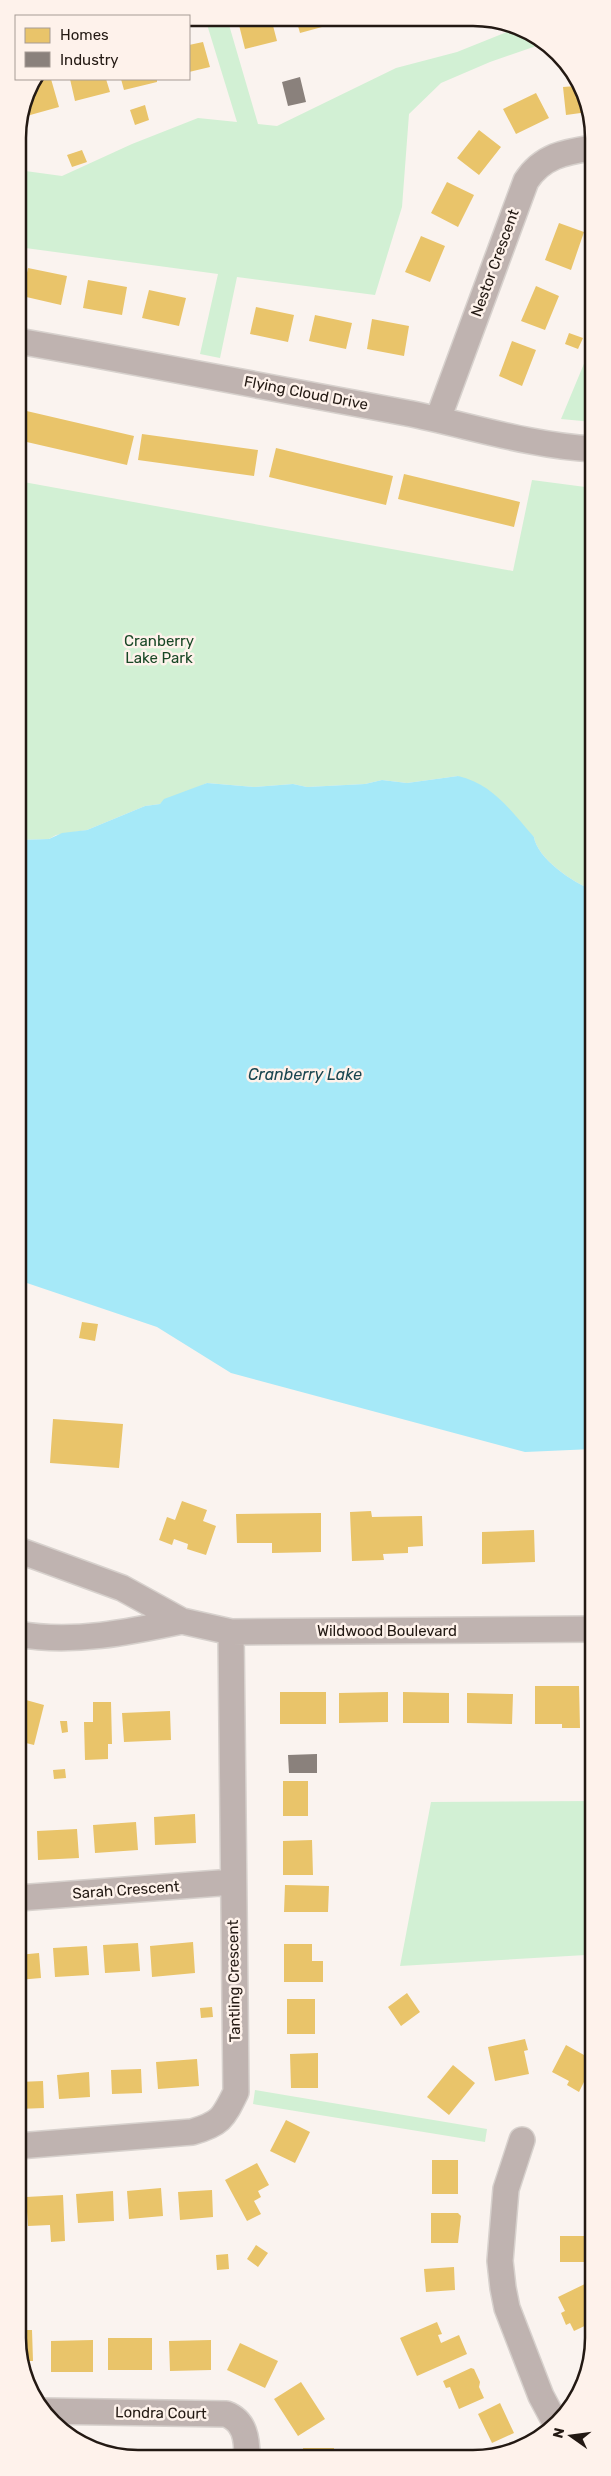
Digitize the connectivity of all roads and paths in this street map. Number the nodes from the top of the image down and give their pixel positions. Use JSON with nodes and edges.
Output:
{"nodes":[{"id":1,"x":585,"y":149,"type":"edge"},
{"id":2,"x":26,"y":342,"type":"edge"},
{"id":3,"x":438,"y":419,"type":"junction"},
{"id":4,"x":585,"y":448,"type":"edge"},
{"id":5,"x":26,"y":1553,"type":"edge"},
{"id":6,"x":182,"y":1622,"type":"junction"},
{"id":7,"x":585,"y":1629,"type":"edge"},
{"id":8,"x":231,"y":1632,"type":"junction"},
{"id":9,"x":26,"y":1635,"type":"edge"},
{"id":10,"x":233,"y":1882,"type":"junction"},
{"id":11,"x":26,"y":1897,"type":"edge"},
{"id":12,"x":522,"y":2140,"type":"dead end"},
{"id":13,"x":26,"y":2145,"type":"edge"},
{"id":14,"x":53,"y":2411,"type":"edge"},
{"id":15,"x":549,"y":2411,"type":"edge"},
{"id":16,"x":247,"y":2450,"type":"edge"}],
"edges":[{"from":1,"to":3,"type":"street","name":"Nestor Crescent"},
{"from":2,"to":3,"type":"street","name":"Flying Cloud Drive"},
{"from":3,"to":4,"type":"street","name":"Flying Cloud Drive"},
{"from":5,"to":6,"type":"street","name":"Wildwood Boulevard"},
{"from":6,"to":8,"type":"street","name":"Wildwood Boulevard"},
{"from":6,"to":9,"type":"street","name":"Wildwood Boulevard"},
{"from":7,"to":8,"type":"street","name":"Wildwood Boulevard"},
{"from":8,"to":10,"type":"street","name":"Tantling Crescent"},
{"from":10,"to":11,"type":"street","name":"Sarah Crescent"},
{"from":10,"to":13,"type":"street","name":"Tantling Crescent"},
{"from":12,"to":15,"type":"street"},
{"from":14,"to":16,"type":"street","name":"Londra Court"}]}
